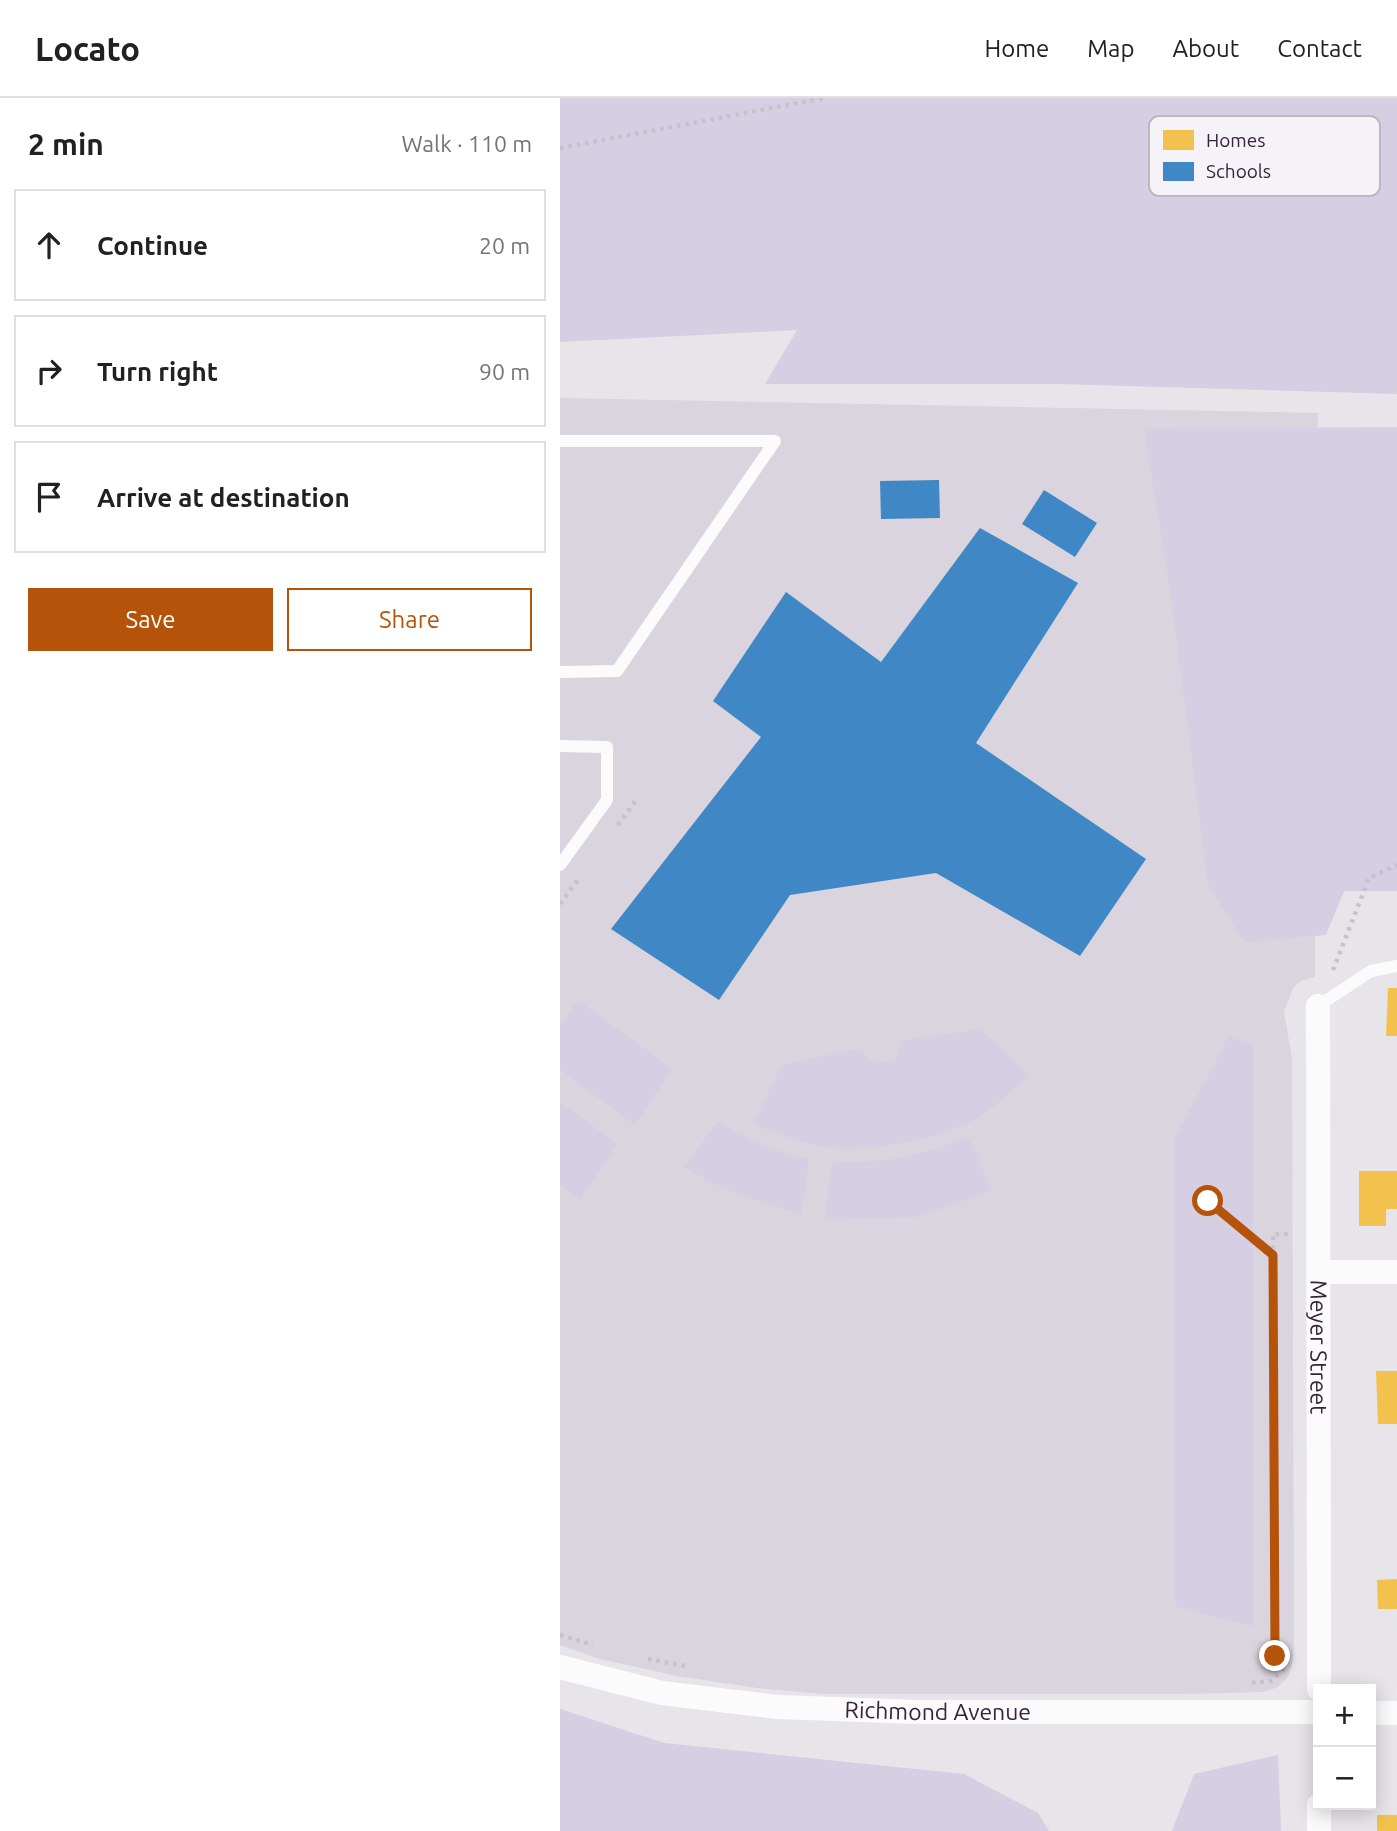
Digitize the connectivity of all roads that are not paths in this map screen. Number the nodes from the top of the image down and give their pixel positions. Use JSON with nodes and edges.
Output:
{"nodes":[{"id":1,"x":560,"y":441,"type":"edge"},
{"id":2,"x":560,"y":673,"type":"edge"},
{"id":3,"x":560,"y":746,"type":"edge"},
{"id":4,"x":560,"y":865,"type":"edge"},
{"id":5,"x":1397,"y":966,"type":"edge"},
{"id":6,"x":1318,"y":1006,"type":"joint"},
{"id":7,"x":1318,"y":1272,"type":"junction"},
{"id":8,"x":1397,"y":1272,"type":"edge"},
{"id":9,"x":560,"y":1667,"type":"edge"},
{"id":10,"x":1319,"y":1684,"type":"edge"},
{"id":11,"x":1313,"y":1712,"type":"edge"},
{"id":12,"x":1376,"y":1713,"type":"edge"},
{"id":13,"x":1397,"y":1713,"type":"edge"},
{"id":14,"x":1319,"y":1810,"type":"edge"},
{"id":15,"x":1319,"y":1831,"type":"edge"}],
"edges":[{"from":1,"to":2,"type":"lane"},
{"from":3,"to":4,"type":"lane"},
{"from":5,"to":6,"type":"lane"},
{"from":6,"to":7,"type":"street","name":"Meyer Street"},
{"from":7,"to":8,"type":"street"},
{"from":7,"to":10,"type":"street","name":"Meyer Street"},
{"from":9,"to":11,"type":"street","name":"Richmond Avenue"},
{"from":12,"to":13,"type":"street"},
{"from":14,"to":15,"type":"street"}]}
